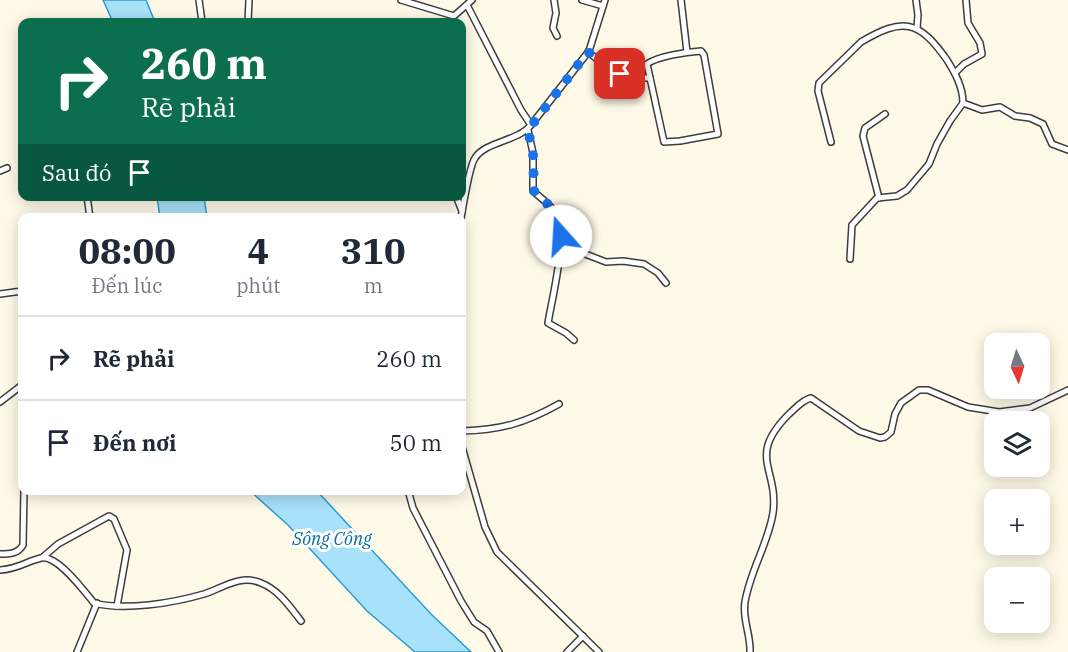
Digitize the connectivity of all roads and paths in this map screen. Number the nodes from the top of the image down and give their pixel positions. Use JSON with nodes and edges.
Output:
{"nodes":[{"id":1,"x":199,"y":0,"type":"edge"},
{"id":2,"x":249,"y":0,"type":"edge"},
{"id":3,"x":401,"y":0,"type":"edge"},
{"id":4,"x":554,"y":0,"type":"edge"},
{"id":5,"x":582,"y":0,"type":"edge"},
{"id":6,"x":681,"y":0,"type":"edge"},
{"id":7,"x":916,"y":0,"type":"edge"},
{"id":8,"x":966,"y":0,"type":"edge"},
{"id":9,"x":470,"y":2,"type":"edge"},
{"id":10,"x":604,"y":3,"type":"edge"},
{"id":11,"x":201,"y":18,"type":"edge"},
{"id":12,"x":248,"y":18,"type":"edge"},
{"id":13,"x":917,"y":28,"type":"junction"},
{"id":14,"x":557,"y":36,"type":"dead end"},
{"id":15,"x":588,"y":52,"type":"junction"},
{"id":16,"x":687,"y":52,"type":"junction"},
{"id":17,"x":955,"y":73,"type":"junction"},
{"id":18,"x":650,"y":78,"type":"junction"},
{"id":19,"x":963,"y":103,"type":"junction"},
{"id":20,"x":885,"y":114,"type":"dead end"},
{"id":21,"x":529,"y":128,"type":"junction"},
{"id":22,"x":831,"y":142,"type":"dead end"},
{"id":23,"x":1068,"y":150,"type":"edge"},
{"id":24,"x":7,"y":168,"type":"dead end"},
{"id":25,"x":0,"y":171,"type":"edge"},
{"id":26,"x":466,"y":192,"type":"edge"},
{"id":27,"x":879,"y":198,"type":"junction"},
{"id":28,"x":560,"y":250,"type":"junction"},
{"id":29,"x":850,"y":259,"type":"dead end"},
{"id":30,"x":666,"y":283,"type":"dead end"},
{"id":31,"x":18,"y":292,"type":"edge"},
{"id":32,"x":0,"y":294,"type":"edge"},
{"id":33,"x":574,"y":340,"type":"dead end"},
{"id":34,"x":18,"y":388,"type":"edge"},
{"id":35,"x":1068,"y":390,"type":"edge"},
{"id":36,"x":0,"y":402,"type":"edge"},
{"id":37,"x":559,"y":404,"type":"dead end"},
{"id":38,"x":466,"y":431,"type":"edge"},
{"id":39,"x":466,"y":461,"type":"edge"},
{"id":40,"x":24,"y":495,"type":"edge"},
{"id":41,"x":409,"y":495,"type":"edge"},
{"id":42,"x":0,"y":554,"type":"edge"},
{"id":43,"x":43,"y":557,"type":"junction"},
{"id":44,"x":0,"y":570,"type":"edge"},
{"id":45,"x":97,"y":603,"type":"junction"},
{"id":46,"x":117,"y":606,"type":"junction"},
{"id":47,"x":301,"y":621,"type":"dead end"},
{"id":48,"x":583,"y":636,"type":"junction"},
{"id":49,"x":77,"y":652,"type":"edge"},
{"id":50,"x":499,"y":652,"type":"edge"},
{"id":51,"x":567,"y":652,"type":"edge"},
{"id":52,"x":600,"y":652,"type":"edge"},
{"id":53,"x":750,"y":652,"type":"edge"}],
"edges":[{"from":1,"to":11,"type":"street"},
{"from":2,"to":12,"type":"street"},
{"from":3,"to":9,"type":"street"},
{"from":4,"to":14,"type":"street"},
{"from":5,"to":10,"type":"street"},
{"from":6,"to":16,"type":"street"},
{"from":7,"to":13,"type":"street"},
{"from":8,"to":17,"type":"street"},
{"from":9,"to":21,"type":"street"},
{"from":10,"to":15,"type":"street"},
{"from":13,"to":17,"type":"street"},
{"from":13,"to":22,"type":"street"},
{"from":15,"to":18,"type":"street"},
{"from":15,"to":21,"type":"street"},
{"from":16,"to":18,"type":"street"},
{"from":16,"to":18,"type":"street"},
{"from":17,"to":19,"type":"street"},
{"from":19,"to":23,"type":"street"},
{"from":19,"to":27,"type":"street"},
{"from":20,"to":27,"type":"street"},
{"from":21,"to":26,"type":"street"},
{"from":21,"to":28,"type":"street"},
{"from":24,"to":25,"type":"street"},
{"from":27,"to":29,"type":"street"},
{"from":28,"to":30,"type":"street"},
{"from":28,"to":33,"type":"street"},
{"from":31,"to":32,"type":"street"},
{"from":34,"to":36,"type":"street"},
{"from":35,"to":53,"type":"street"},
{"from":37,"to":38,"type":"street"},
{"from":39,"to":48,"type":"street"},
{"from":40,"to":42,"type":"street"},
{"from":41,"to":50,"type":"street"},
{"from":43,"to":44,"type":"street"},
{"from":43,"to":45,"type":"street"},
{"from":43,"to":46,"type":"street"},
{"from":45,"to":46,"type":"street"},
{"from":45,"to":49,"type":"street"},
{"from":46,"to":47,"type":"street"},
{"from":48,"to":51,"type":"street"},
{"from":48,"to":52,"type":"street"}]}
